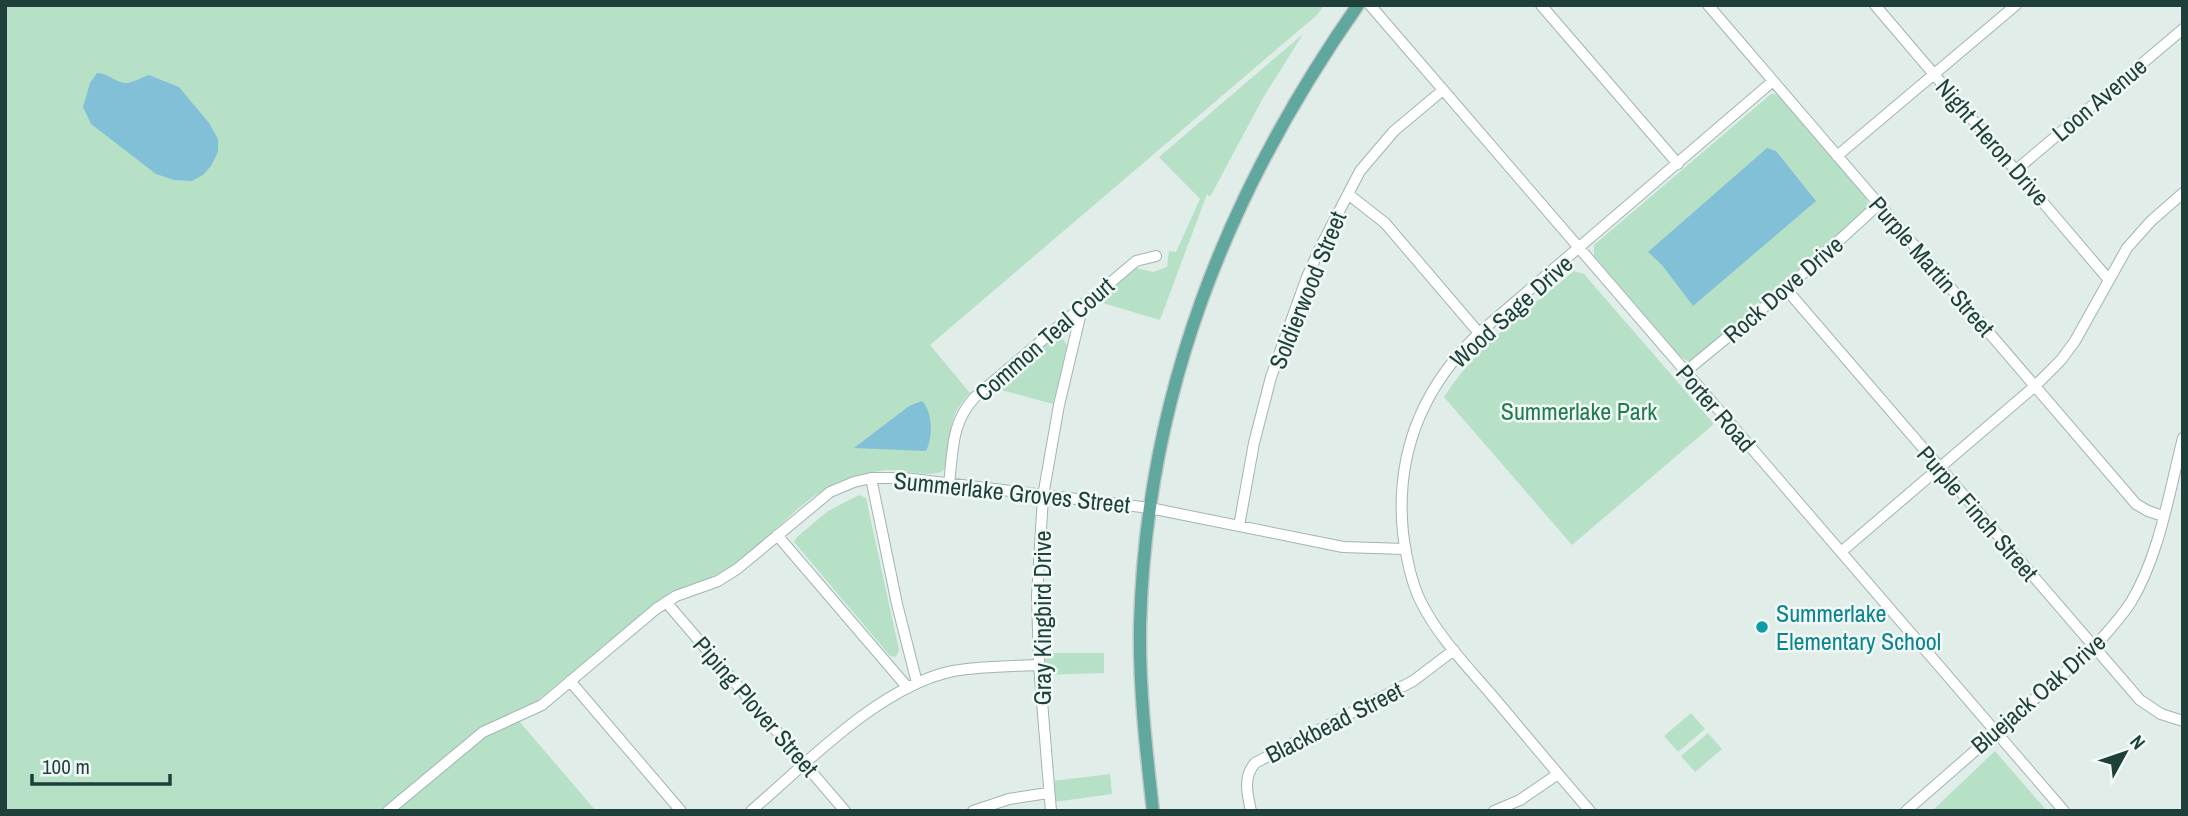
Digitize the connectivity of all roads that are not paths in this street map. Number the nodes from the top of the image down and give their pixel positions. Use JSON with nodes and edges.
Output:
{"nodes":[{"id":1,"x":1358,"y":5,"type":"edge"},
{"id":2,"x":1370,"y":5,"type":"edge"},
{"id":3,"x":1541,"y":5,"type":"edge"},
{"id":4,"x":1708,"y":5,"type":"edge"},
{"id":5,"x":1875,"y":5,"type":"edge"},
{"id":6,"x":2015,"y":5,"type":"edge"},
{"id":7,"x":2183,"y":29,"type":"edge"},
{"id":8,"x":1935,"y":74,"type":"junction"},
{"id":9,"x":1773,"y":81,"type":"junction"},
{"id":10,"x":1443,"y":90,"type":"junction"},
{"id":11,"x":1838,"y":156,"type":"junction"},
{"id":12,"x":1678,"y":164,"type":"junction"},
{"id":13,"x":2016,"y":170,"type":"junction"},
{"id":14,"x":1348,"y":194,"type":"junction"},
{"id":15,"x":2182,"y":196,"type":"edge"},
{"id":16,"x":1879,"y":204,"type":"junction"},
{"id":17,"x":1580,"y":248,"type":"junction"},
{"id":18,"x":1156,"y":256,"type":"dead end"},
{"id":19,"x":2109,"y":280,"type":"junction"},
{"id":20,"x":1786,"y":289,"type":"junction"},
{"id":21,"x":1083,"y":304,"type":"junction"},
{"id":22,"x":1479,"y":333,"type":"junction"},
{"id":23,"x":1685,"y":372,"type":"junction"},
{"id":24,"x":2035,"y":386,"type":"junction"},
{"id":25,"x":2183,"y":438,"type":"edge"},
{"id":26,"x":1939,"y":468,"type":"junction"},
{"id":27,"x":871,"y":478,"type":"junction"},
{"id":28,"x":948,"y":484,"type":"junction"},
{"id":29,"x":1043,"y":495,"type":"junction"},
{"id":30,"x":1150,"y":508,"type":"junction"},
{"id":31,"x":2162,"y":516,"type":"junction"},
{"id":32,"x":1239,"y":526,"type":"junction"},
{"id":33,"x":777,"y":535,"type":"junction"},
{"id":34,"x":1405,"y":549,"type":"junction"},
{"id":35,"x":1840,"y":552,"type":"junction"},
{"id":36,"x":666,"y":602,"type":"junction"},
{"id":37,"x":2094,"y":648,"type":"junction"},
{"id":38,"x":1454,"y":650,"type":"junction"},
{"id":39,"x":1039,"y":665,"type":"junction"},
{"id":40,"x":570,"y":681,"type":"junction"},
{"id":41,"x":913,"y":685,"type":"junction"},
{"id":42,"x":2183,"y":721,"type":"edge"},
{"id":43,"x":1995,"y":731,"type":"junction"},
{"id":44,"x":805,"y":764,"type":"junction"},
{"id":45,"x":1558,"y":774,"type":"junction"},
{"id":46,"x":1048,"y":793,"type":"junction"},
{"id":47,"x":388,"y":811,"type":"edge"},
{"id":48,"x":681,"y":811,"type":"edge"},
{"id":49,"x":751,"y":811,"type":"edge"},
{"id":50,"x":845,"y":811,"type":"edge"},
{"id":51,"x":973,"y":811,"type":"edge"},
{"id":52,"x":1051,"y":811,"type":"edge"},
{"id":53,"x":1153,"y":811,"type":"edge"},
{"id":54,"x":1251,"y":811,"type":"edge"},
{"id":55,"x":1494,"y":811,"type":"edge"},
{"id":56,"x":1590,"y":811,"type":"edge"},
{"id":57,"x":1906,"y":811,"type":"edge"},
{"id":58,"x":2064,"y":811,"type":"edge"}],
"edges":[{"from":1,"to":30,"type":"main road"},
{"from":2,"to":10,"type":"street","name":"Porter Road"},
{"from":3,"to":12,"type":"street"},
{"from":4,"to":9,"type":"street","name":"Purple Martin Street"},
{"from":5,"to":8,"type":"street","name":"Night Heron Drive"},
{"from":6,"to":8,"type":"street"},
{"from":7,"to":13,"type":"street","name":"Loon Avenue"},
{"from":8,"to":11,"type":"street"},
{"from":8,"to":13,"type":"street","name":"Night Heron Drive"},
{"from":9,"to":11,"type":"street","name":"Purple Martin Street"},
{"from":9,"to":12,"type":"street","name":"Wood Sage Drive"},
{"from":10,"to":14,"type":"street","name":"Soldierwood Street"},
{"from":10,"to":17,"type":"street","name":"Porter Road"},
{"from":11,"to":16,"type":"street","name":"Purple Martin Street"},
{"from":12,"to":17,"type":"street","name":"Wood Sage Drive"},
{"from":13,"to":19,"type":"street","name":"Night Heron Drive"},
{"from":14,"to":22,"type":"street"},
{"from":14,"to":32,"type":"street","name":"Soldierwood Street"},
{"from":15,"to":19,"type":"street"},
{"from":16,"to":20,"type":"street","name":"Rock Dove Drive"},
{"from":16,"to":24,"type":"street","name":"Purple Martin Street"},
{"from":17,"to":22,"type":"street","name":"Wood Sage Drive"},
{"from":17,"to":23,"type":"street","name":"Porter Road"},
{"from":18,"to":21,"type":"street","name":"Common Teal Court"},
{"from":19,"to":24,"type":"street"},
{"from":20,"to":23,"type":"street","name":"Rock Dove Drive"},
{"from":20,"to":26,"type":"street","name":"Purple Finch Street"},
{"from":21,"to":28,"type":"street","name":"Common Teal Court"},
{"from":21,"to":29,"type":"street","name":"Gray Kingbird Drive"},
{"from":22,"to":34,"type":"street","name":"Wood Sage Drive"},
{"from":23,"to":35,"type":"street","name":"Porter Road"},
{"from":24,"to":26,"type":"street"},
{"from":24,"to":31,"type":"street","name":"Purple Martin Street"},
{"from":25,"to":31,"type":"street","name":"Bluejack Oak Drive"},
{"from":26,"to":35,"type":"street"},
{"from":26,"to":37,"type":"street","name":"Purple Finch Street"},
{"from":27,"to":28,"type":"street","name":"Summerlake Groves Street"},
{"from":27,"to":33,"type":"street","name":"Summerlake Groves Street"},
{"from":27,"to":41,"type":"street"},
{"from":28,"to":29,"type":"street","name":"Summerlake Groves Street"},
{"from":29,"to":30,"type":"street","name":"Summerlake Groves Street"},
{"from":29,"to":39,"type":"street","name":"Gray Kingbird Drive"},
{"from":30,"to":32,"type":"street","name":"Summerlake Groves Street"},
{"from":30,"to":53,"type":"main road"},
{"from":31,"to":37,"type":"street","name":"Bluejack Oak Drive"},
{"from":32,"to":34,"type":"street","name":"Summerlake Groves Street"},
{"from":33,"to":36,"type":"street","name":"Summerlake Groves Street"},
{"from":33,"to":41,"type":"street"},
{"from":34,"to":38,"type":"street","name":"Wood Sage Drive"},
{"from":35,"to":43,"type":"street","name":"Porter Road"},
{"from":36,"to":40,"type":"street","name":"Summerlake Groves Street"},
{"from":36,"to":44,"type":"street","name":"Piping Plover Street"},
{"from":37,"to":42,"type":"street","name":"Purple Finch Street"},
{"from":37,"to":43,"type":"street","name":"Bluejack Oak Drive"},
{"from":38,"to":45,"type":"street","name":"Wood Sage Drive"},
{"from":38,"to":54,"type":"street","name":"Blackbead Street"},
{"from":39,"to":41,"type":"street"},
{"from":39,"to":46,"type":"street","name":"Gray Kingbird Drive"},
{"from":40,"to":47,"type":"street","name":"Summerlake Groves Street"},
{"from":40,"to":48,"type":"street"},
{"from":41,"to":44,"type":"street"},
{"from":43,"to":57,"type":"street","name":"Bluejack Oak Drive"},
{"from":43,"to":58,"type":"street","name":"Porter Road"},
{"from":44,"to":49,"type":"street"},
{"from":44,"to":50,"type":"street","name":"Piping Plover Street"},
{"from":45,"to":55,"type":"street"},
{"from":45,"to":56,"type":"street","name":"Wood Sage Drive"},
{"from":46,"to":51,"type":"street"},
{"from":46,"to":52,"type":"street","name":"Gray Kingbird Drive"}]}
